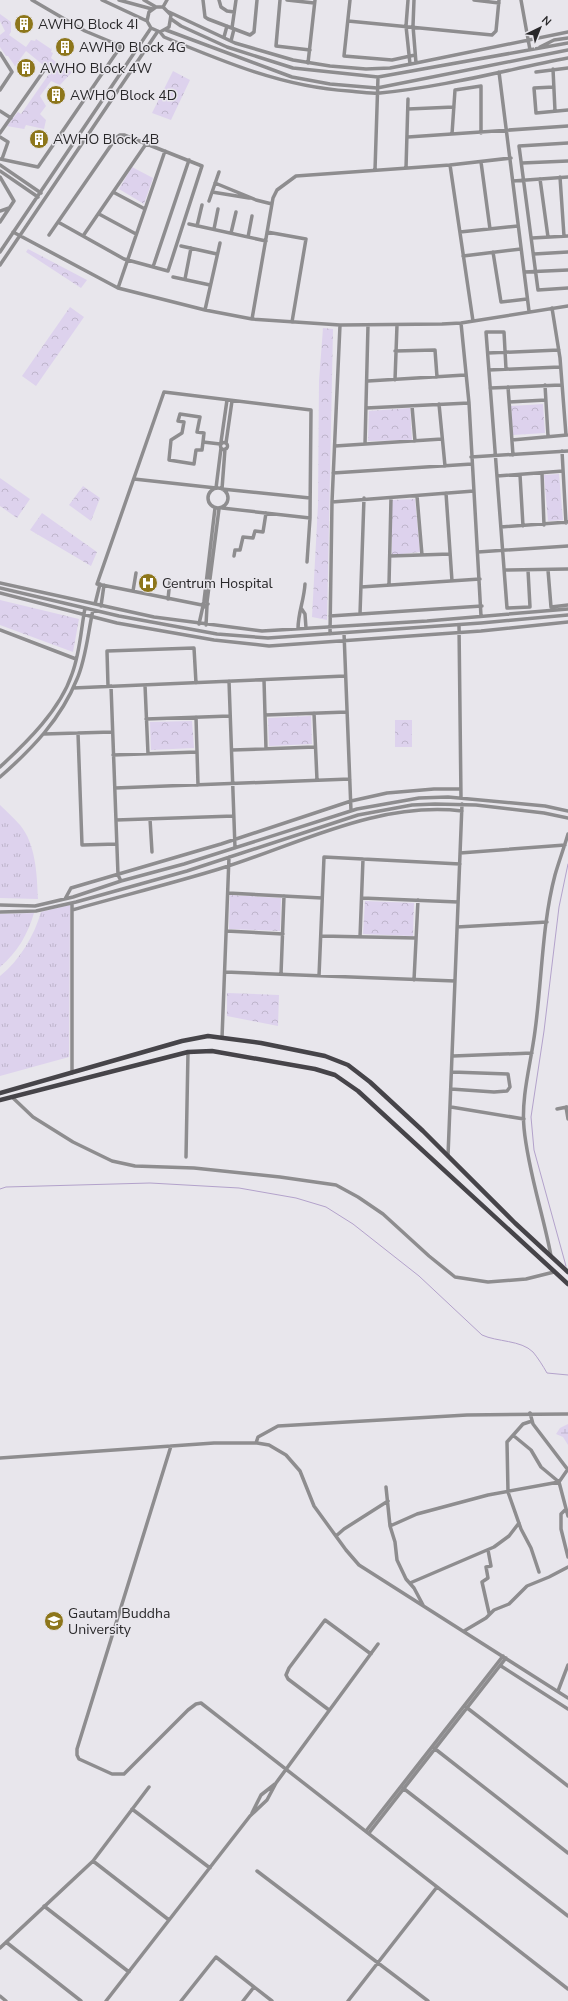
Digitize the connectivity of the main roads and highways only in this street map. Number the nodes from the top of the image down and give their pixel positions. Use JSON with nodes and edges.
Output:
{"nodes":[{"id":1,"x":0,"y":1093,"type":"edge"},
{"id":2,"x":0,"y":1100,"type":"edge"},
{"id":3,"x":568,"y":1272,"type":"edge"},
{"id":4,"x":568,"y":1284,"type":"edge"}],
"edges":[{"from":1,"to":3,"type":"main road"},
{"from":2,"to":4,"type":"main road"}]}
